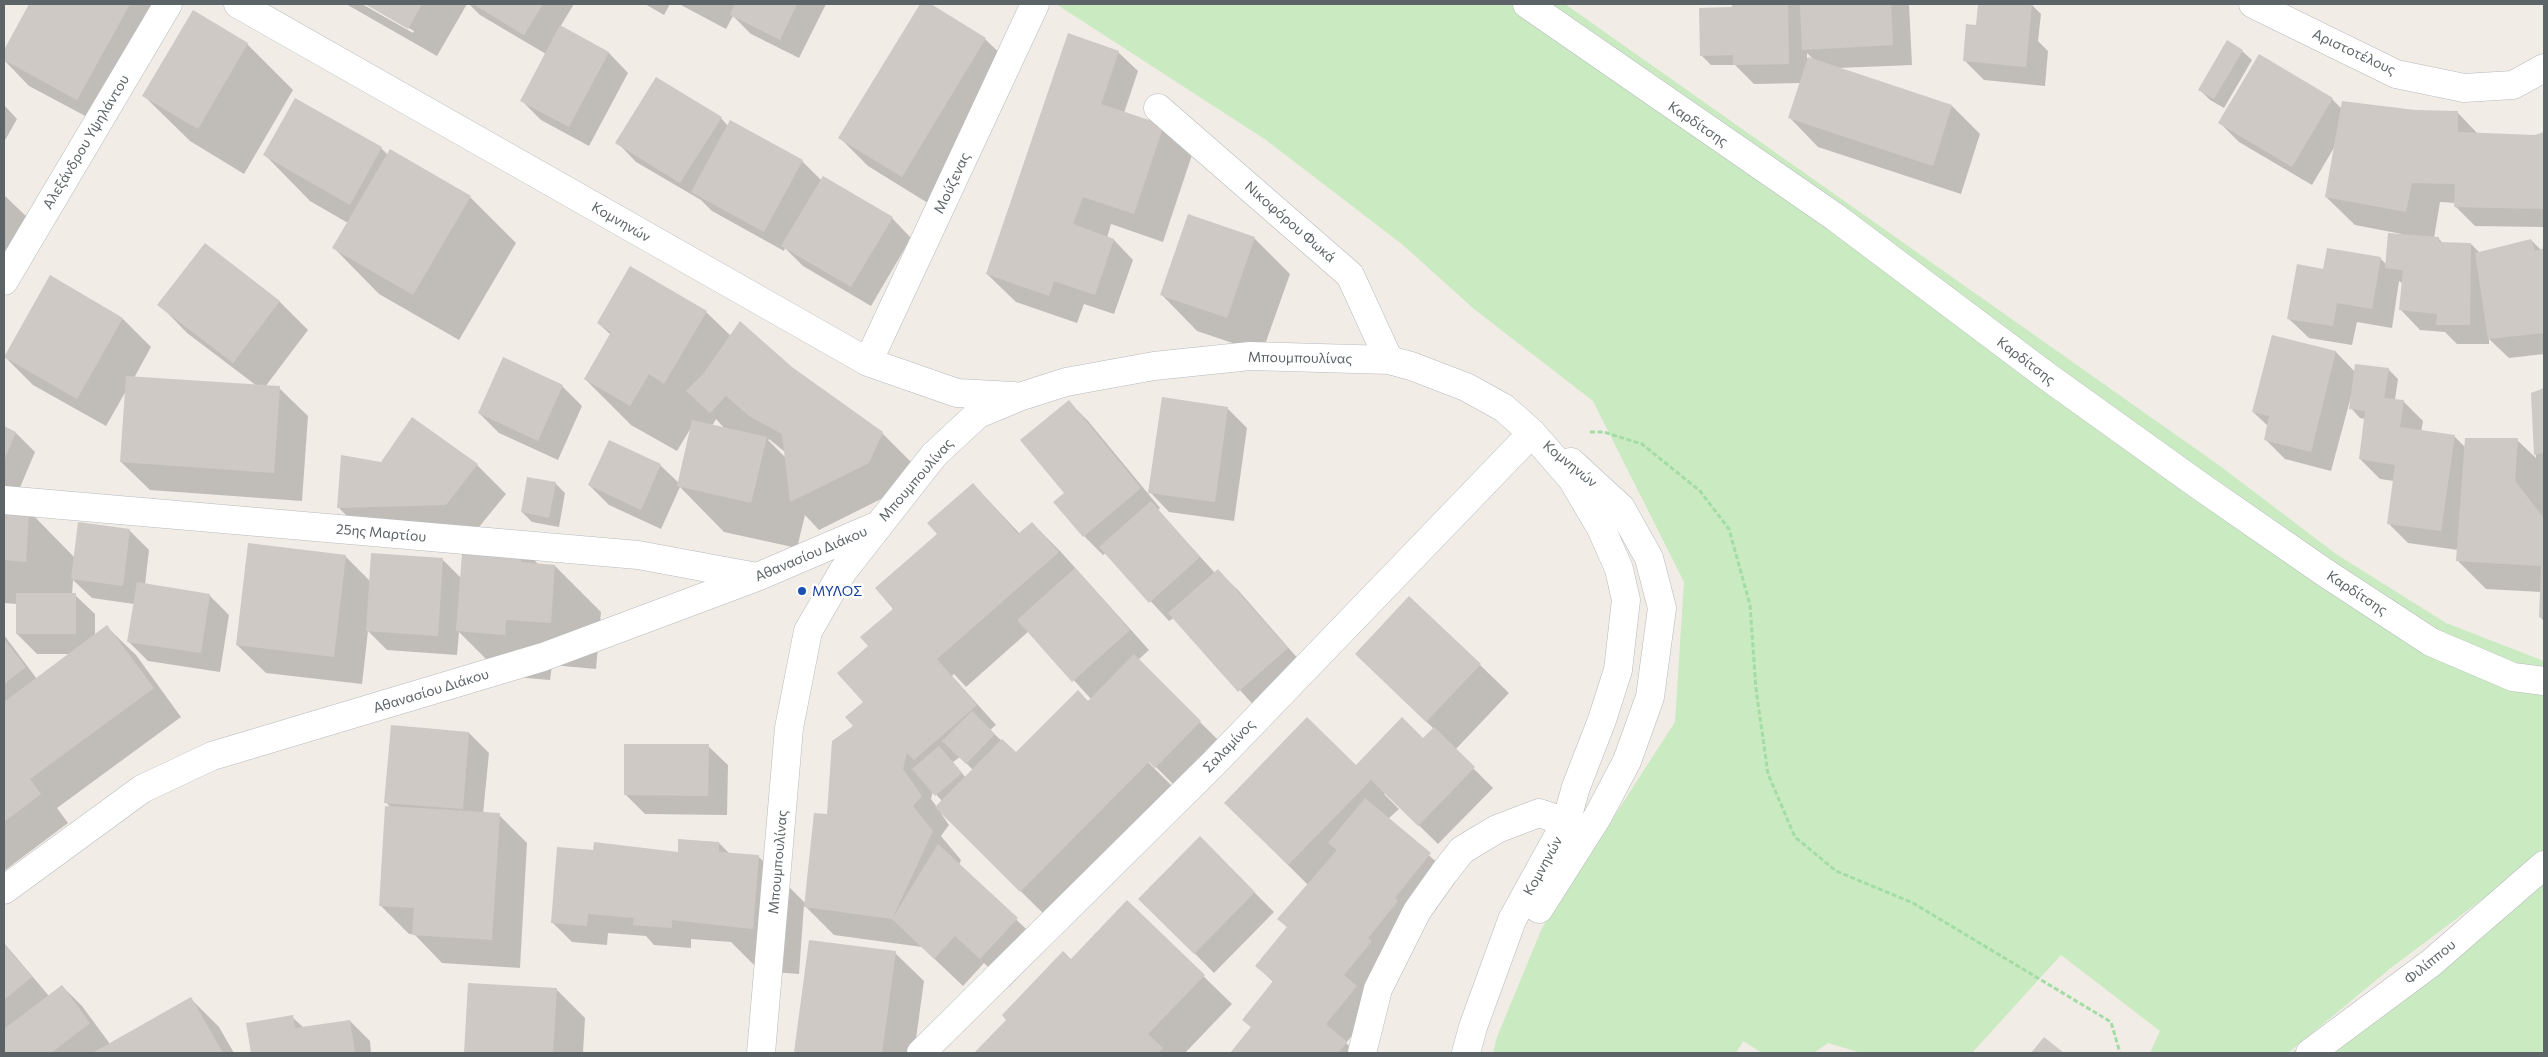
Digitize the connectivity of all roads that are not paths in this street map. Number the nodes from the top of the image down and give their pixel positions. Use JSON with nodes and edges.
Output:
{"nodes":[{"id":1,"x":168,"y":4,"type":"edge"},
{"id":2,"x":238,"y":4,"type":"edge"},
{"id":3,"x":1035,"y":4,"type":"edge"},
{"id":4,"x":1527,"y":4,"type":"edge"},
{"id":5,"x":2253,"y":4,"type":"edge"},
{"id":6,"x":2544,"y":68,"type":"edge"},
{"id":7,"x":1158,"y":108,"type":"dead end"},
{"id":8,"x":4,"y":281,"type":"edge"},
{"id":9,"x":1389,"y":360,"type":"junction"},
{"id":10,"x":868,"y":362,"type":"junction"},
{"id":11,"x":1019,"y":397,"type":"junction"},
{"id":12,"x":1532,"y":434,"type":"junction"},
{"id":13,"x":4,"y":500,"type":"edge"},
{"id":14,"x":877,"y":525,"type":"junction"},
{"id":15,"x":758,"y":577,"type":"junction"},
{"id":16,"x":2544,"y":681,"type":"edge"},
{"id":17,"x":1575,"y":830,"type":"junction"},
{"id":18,"x":2544,"y":865,"type":"edge"},
{"id":19,"x":4,"y":890,"type":"edge"},
{"id":20,"x":760,"y":1053,"type":"edge"},
{"id":21,"x":921,"y":1053,"type":"edge"},
{"id":22,"x":1362,"y":1053,"type":"edge"},
{"id":23,"x":1466,"y":1053,"type":"edge"},
{"id":24,"x":2310,"y":1053,"type":"edge"}],
"edges":[{"from":1,"to":8,"type":"street","name":"Αλεξάνδρου Υψηλάντου"},
{"from":2,"to":10,"type":"street","name":"Κομνηνών"},
{"from":3,"to":10,"type":"street","name":"Μούζενας"},
{"from":4,"to":16,"type":"street","name":"Καρδίτσης"},
{"from":5,"to":6,"type":"street","name":"Αριστοτέλους"},
{"from":7,"to":9,"type":"street","name":"Νικοφόρου Φωκά"},
{"from":9,"to":11,"type":"street","name":"Μπουμπουλίνας"},
{"from":9,"to":12,"type":"street","name":"Μπουμπουλίνας"},
{"from":10,"to":11,"type":"street","name":"Κομνηνών"},
{"from":11,"to":14,"type":"street","name":"Μπουμπουλίνας"},
{"from":12,"to":17,"type":"street","name":"Κομνηνών"},
{"from":12,"to":17,"type":"street","name":"Κομνηνών"},
{"from":12,"to":21,"type":"street","name":"Σαλαμίνος"},
{"from":13,"to":15,"type":"street","name":"25ης Μαρτίου"},
{"from":14,"to":15,"type":"street","name":"Αθανασίου Διάκου"},
{"from":14,"to":20,"type":"street","name":"Μπουμπουλίνας"},
{"from":15,"to":19,"type":"street","name":"Αθανασίου Διάκου"},
{"from":17,"to":22,"type":"street"},
{"from":17,"to":23,"type":"street","name":"Κομνηνών"},
{"from":18,"to":24,"type":"street","name":"Φιλίππου"}]}
